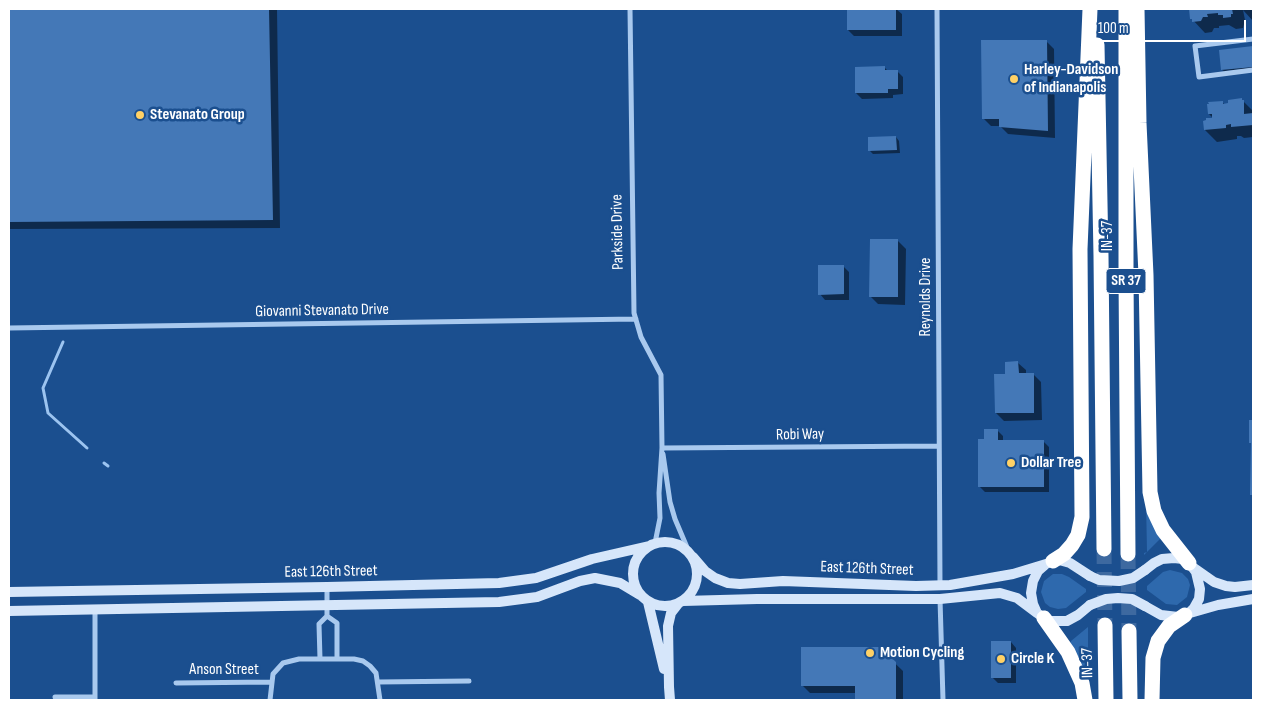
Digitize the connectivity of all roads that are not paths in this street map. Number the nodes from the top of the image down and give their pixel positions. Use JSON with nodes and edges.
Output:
{"nodes":[{"id":1,"x":630,"y":9,"type":"edge"},
{"id":2,"x":937,"y":9,"type":"edge"},
{"id":3,"x":1090,"y":9,"type":"edge"},
{"id":4,"x":1096,"y":9,"type":"edge"},
{"id":5,"x":1126,"y":9,"type":"edge"},
{"id":6,"x":1136,"y":9,"type":"edge"},
{"id":7,"x":1253,"y":39,"type":"edge"},
{"id":8,"x":1253,"y":70,"type":"edge"},
{"id":9,"x":636,"y":319,"type":"junction"},
{"id":10,"x":9,"y":328,"type":"edge"},
{"id":11,"x":939,"y":446,"type":"junction"},
{"id":12,"x":662,"y":448,"type":"junction"},
{"id":13,"x":652,"y":545,"type":"junction"},
{"id":14,"x":1104,"y":548,"type":"tunnel mouth"},
{"id":15,"x":691,"y":554,"type":"junction"},
{"id":16,"x":1128,"y":554,"type":"tunnel mouth"},
{"id":17,"x":1049,"y":562,"type":"junction"},
{"id":18,"x":1191,"y":565,"type":"junction"},
{"id":19,"x":940,"y":585,"type":"junction"},
{"id":20,"x":1253,"y":585,"type":"edge"},
{"id":21,"x":327,"y":588,"type":"junction"},
{"id":22,"x":9,"y":592,"type":"edge"},
{"id":23,"x":644,"y":598,"type":"junction"},
{"id":24,"x":940,"y":599,"type":"junction"},
{"id":25,"x":1253,"y":599,"type":"edge"},
{"id":26,"x":680,"y":602,"type":"junction"},
{"id":27,"x":327,"y":605,"type":"junction"},
{"id":28,"x":95,"y":609,"type":"junction"},
{"id":29,"x":9,"y":611,"type":"edge"},
{"id":30,"x":1041,"y":615,"type":"junction"},
{"id":31,"x":1186,"y":615,"type":"junction"},
{"id":32,"x":328,"y":616,"type":"junction"},
{"id":33,"x":1105,"y":626,"type":"tunnel mouth"},
{"id":34,"x":1129,"y":631,"type":"tunnel mouth"},
{"id":35,"x":337,"y":658,"type":"junction"},
{"id":36,"x":320,"y":659,"type":"junction"},
{"id":37,"x":469,"y":681,"type":"dead end"},
{"id":38,"x":271,"y":682,"type":"junction"},
{"id":39,"x":378,"y":682,"type":"junction"},
{"id":40,"x":176,"y":683,"type":"dead end"},
{"id":41,"x":669,"y":686,"type":"junction"},
{"id":42,"x":55,"y":697,"type":"dead end"},
{"id":43,"x":95,"y":698,"type":"edge"},
{"id":44,"x":270,"y":700,"type":"edge"},
{"id":45,"x":380,"y":700,"type":"edge"},
{"id":46,"x":670,"y":700,"type":"edge"},
{"id":47,"x":942,"y":700,"type":"edge"},
{"id":48,"x":1085,"y":700,"type":"edge"},
{"id":49,"x":1106,"y":700,"type":"edge"},
{"id":50,"x":1130,"y":700,"type":"edge"},
{"id":51,"x":1152,"y":700,"type":"edge"}],
"edges":[{"from":1,"to":9,"type":"street","name":"Parkside Drive"},
{"from":2,"to":11,"type":"street","name":"Reynolds Drive"},
{"from":3,"to":17,"type":"highway"},
{"from":4,"to":14,"type":"highway","name":"IN-37","number":"SR 37"},
{"from":5,"to":16,"type":"highway","name":"IN-37","number":"SR 37"},
{"from":6,"to":18,"type":"highway"},
{"from":7,"to":8,"type":"street"},
{"from":9,"to":10,"type":"street","name":"Giovanni Stevanato Drive"},
{"from":9,"to":12,"type":"street","name":"Parkside Drive"},
{"from":11,"to":12,"type":"street","name":"Robi Way"},
{"from":11,"to":19,"type":"street","name":"Reynolds Drive"},
{"from":12,"to":13,"type":"street","name":"Parkside Drive"},
{"from":12,"to":15,"type":"street","name":"Parkside Drive"},
{"from":13,"to":15,"type":"main road"},
{"from":13,"to":21,"type":"main road","name":"East 126th Street"},
{"from":13,"to":23,"type":"main road"},
{"from":15,"to":19,"type":"main road","name":"East 126th Street"},
{"from":15,"to":26,"type":"main road"},
{"from":17,"to":18,"type":"main road","bridge":true},
{"from":17,"to":19,"type":"main road","name":"East 126th Street"},
{"from":17,"to":30,"type":"main road"},
{"from":18,"to":20,"type":"main road"},
{"from":18,"to":31,"type":"main road"},
{"from":21,"to":22,"type":"main road","name":"East 126th Street"},
{"from":21,"to":27,"type":"street"},
{"from":23,"to":26,"type":"main road"},
{"from":23,"to":27,"type":"main road","name":"East 126th Street"},
{"from":23,"to":41,"type":"main road"},
{"from":24,"to":26,"type":"main road","name":"East 126th Street"},
{"from":24,"to":30,"type":"main road","name":"East 126th Street"},
{"from":24,"to":47,"type":"street"},
{"from":25,"to":31,"type":"main road"},
{"from":26,"to":41,"type":"main road"},
{"from":27,"to":28,"type":"main road","name":"East 126th Street"},
{"from":27,"to":32,"type":"street"},
{"from":28,"to":29,"type":"main road","name":"East 126th Street"},
{"from":28,"to":43,"type":"street"},
{"from":30,"to":31,"type":"main road","bridge":true},
{"from":30,"to":48,"type":"highway"},
{"from":31,"to":51,"type":"highway"},
{"from":32,"to":35,"type":"street"},
{"from":32,"to":36,"type":"street"},
{"from":33,"to":49,"type":"highway","name":"IN-37"},
{"from":34,"to":50,"type":"highway"},
{"from":35,"to":36,"type":"street"},
{"from":35,"to":39,"type":"street"},
{"from":36,"to":38,"type":"street"},
{"from":37,"to":39,"type":"street"},
{"from":38,"to":40,"type":"street","name":"Anson Street"},
{"from":38,"to":44,"type":"street"},
{"from":39,"to":45,"type":"street"},
{"from":41,"to":46,"type":"main road"},
{"from":42,"to":43,"type":"street"}]}
